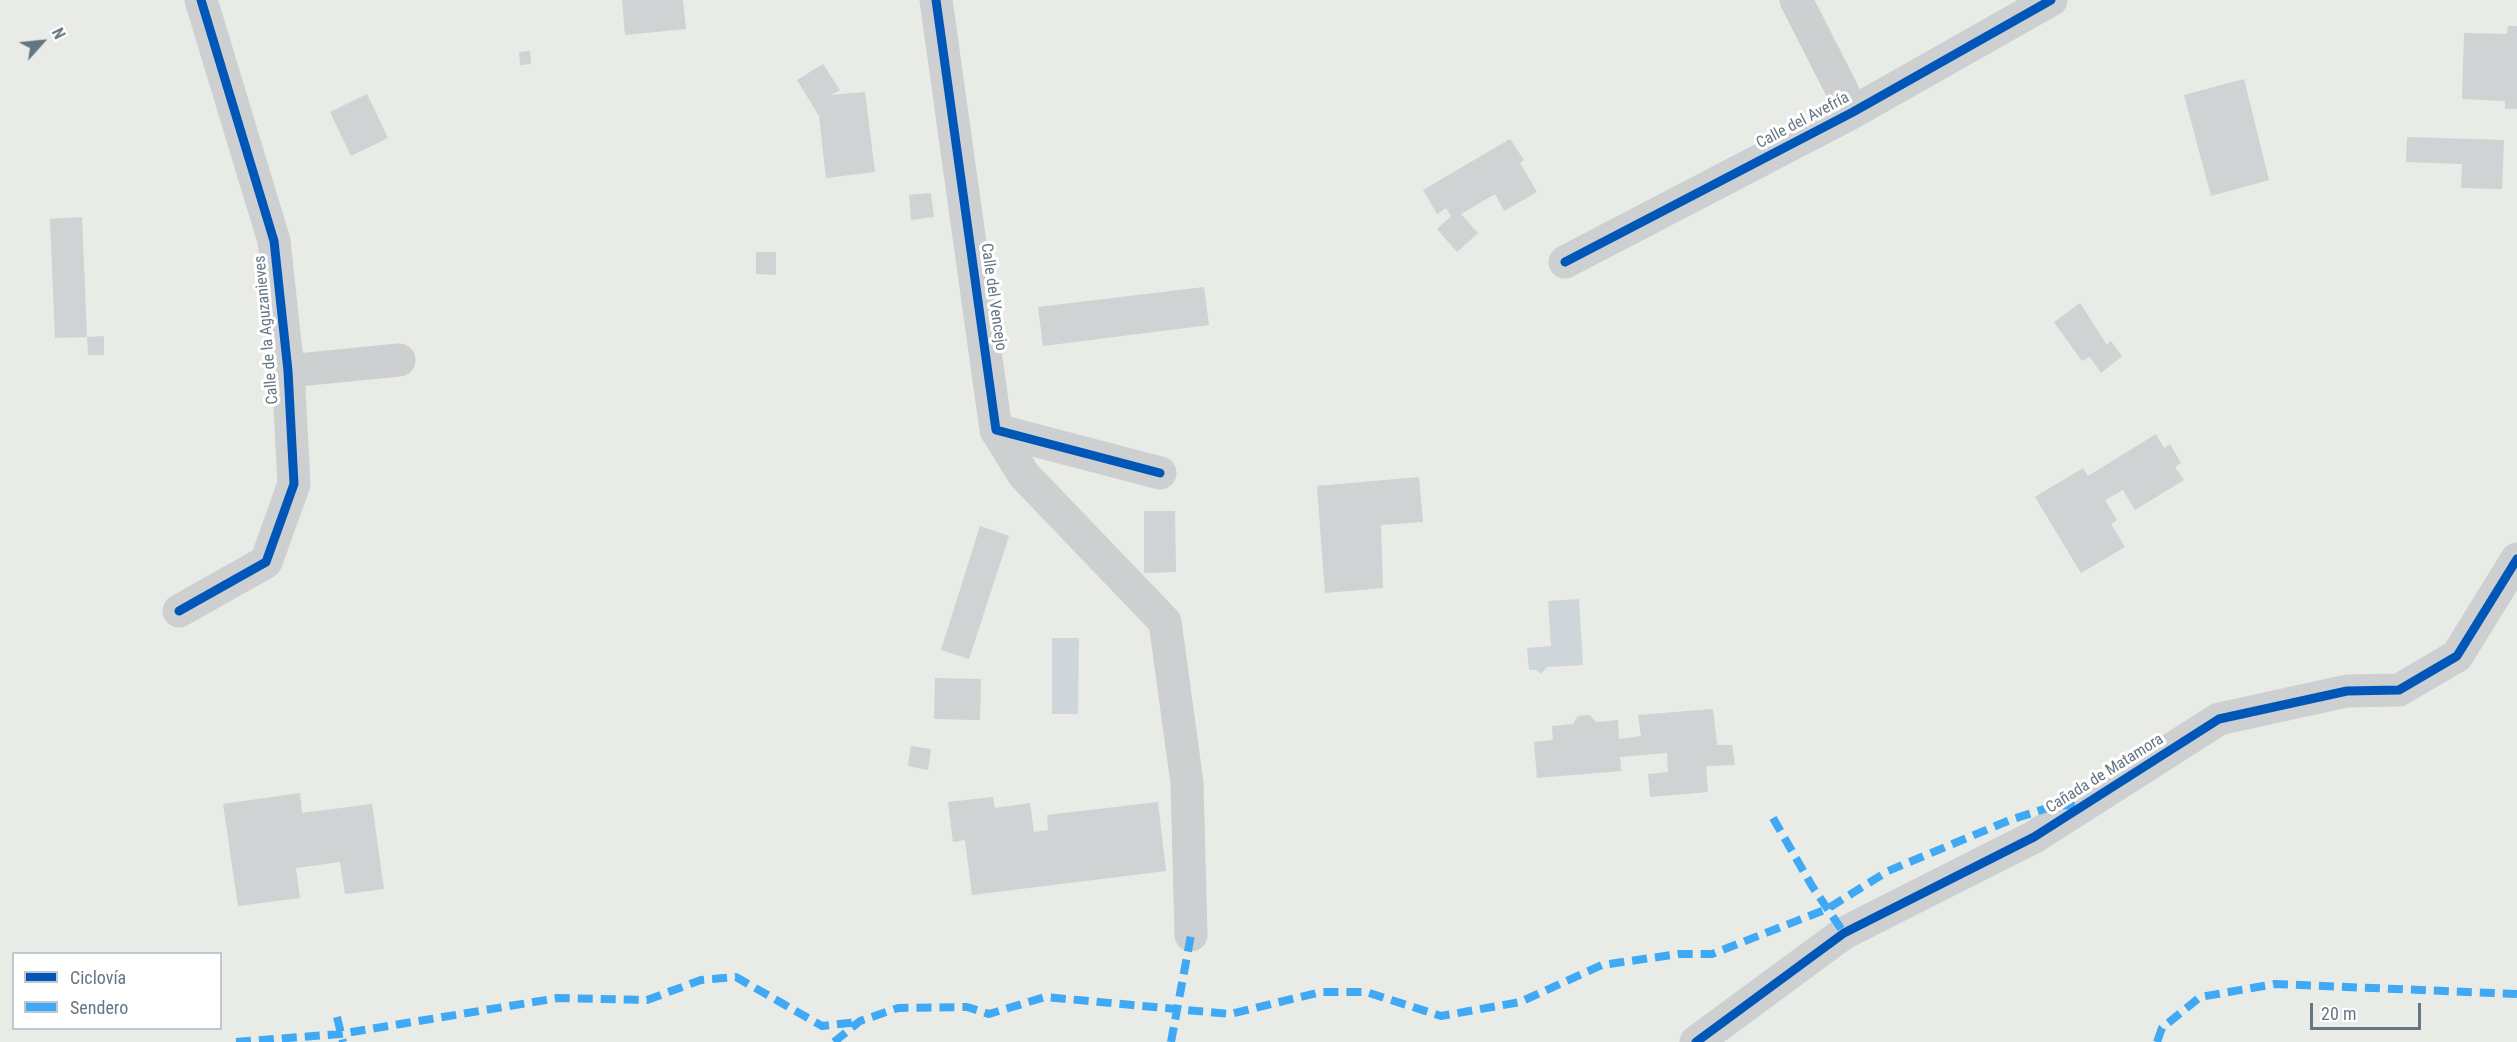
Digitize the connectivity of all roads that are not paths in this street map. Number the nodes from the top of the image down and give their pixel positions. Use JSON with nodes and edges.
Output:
{"nodes":[{"id":1,"x":201,"y":0,"type":"edge"},
{"id":2,"x":936,"y":0,"type":"edge"},
{"id":3,"x":1796,"y":0,"type":"edge"},
{"id":4,"x":2051,"y":0,"type":"edge"},
{"id":5,"x":1853,"y":112,"type":"junction"},
{"id":6,"x":1565,"y":262,"type":"dead end"},
{"id":7,"x":399,"y":360,"type":"dead end"},
{"id":8,"x":288,"y":371,"type":"junction"},
{"id":9,"x":996,"y":430,"type":"junction"},
{"id":10,"x":1160,"y":473,"type":"dead end"},
{"id":11,"x":2517,"y":559,"type":"edge"},
{"id":12,"x":179,"y":611,"type":"dead end"},
{"id":13,"x":1191,"y":935,"type":"dead end"},
{"id":14,"x":1696,"y":1042,"type":"edge"}],
"edges":[{"from":1,"to":8,"type":"street","name":"Calle de la Aguzanieves"},
{"from":2,"to":9,"type":"street","name":"Calle del Vencejo"},
{"from":3,"to":5,"type":"street"},
{"from":4,"to":5,"type":"street","name":"Calle del Avefría"},
{"from":5,"to":6,"type":"street","name":"Calle del Avefría"},
{"from":7,"to":8,"type":"street","name":"Calle de la Aguzanieves"},
{"from":8,"to":12,"type":"street","name":"Calle de la Aguzanieves"},
{"from":9,"to":10,"type":"street"},
{"from":9,"to":13,"type":"street"},
{"from":11,"to":14,"type":"street","name":"Cañada de Matamora"}]}
